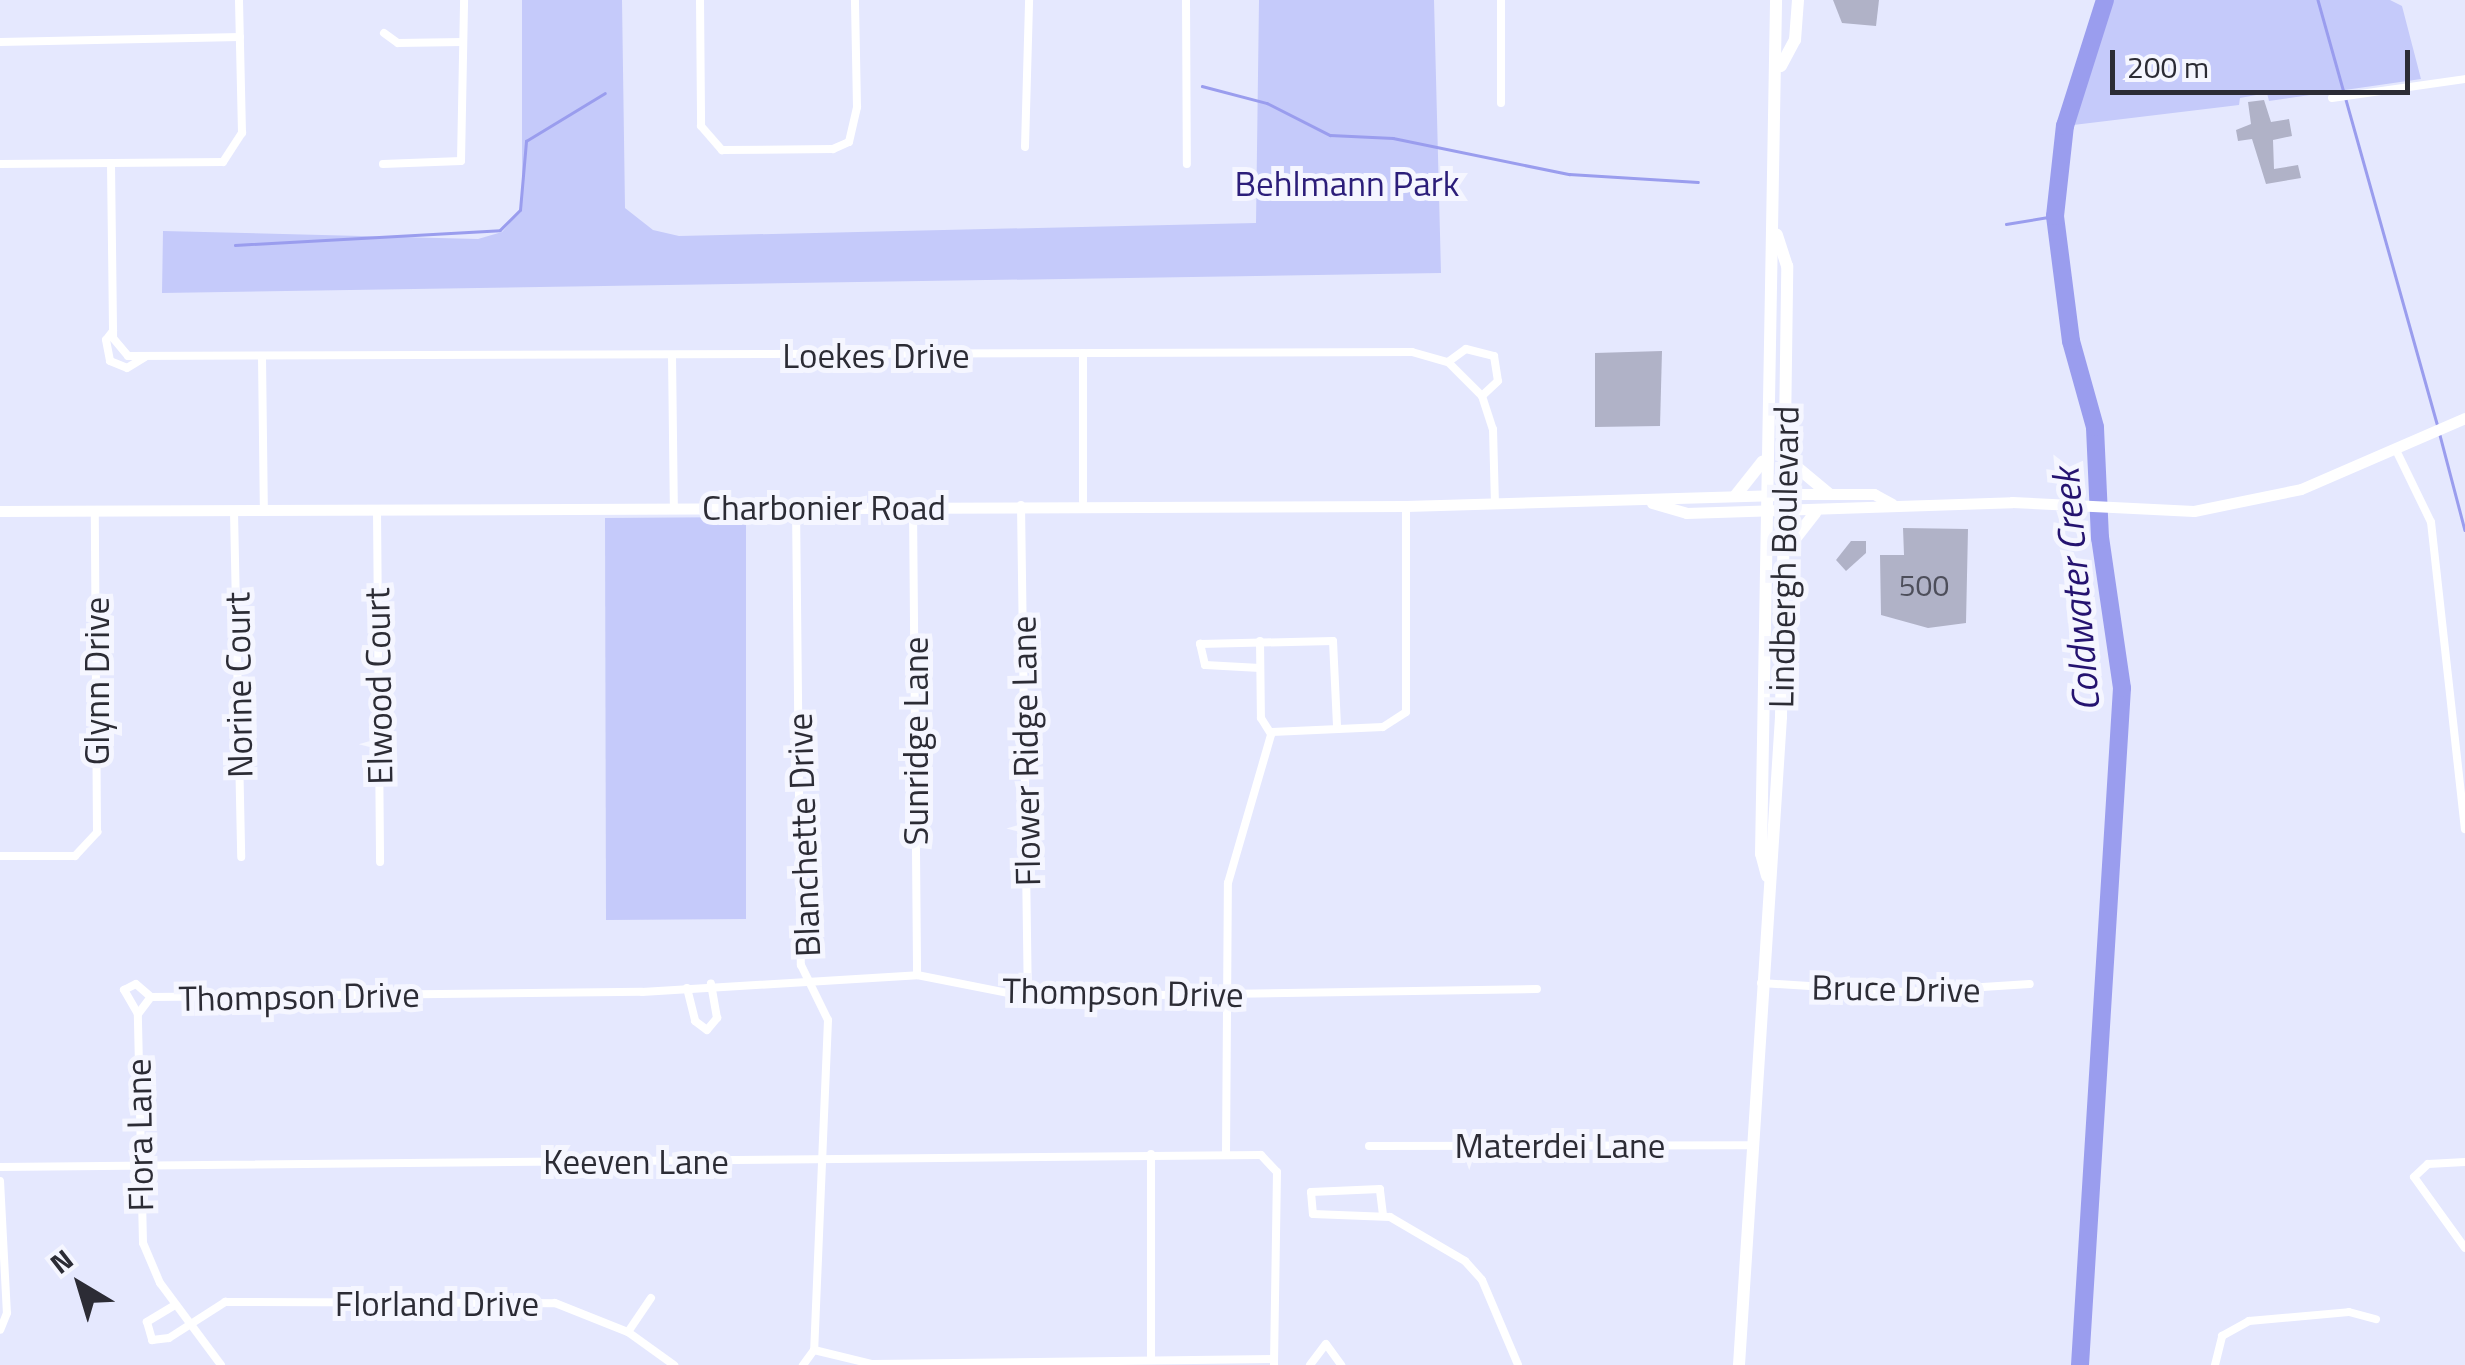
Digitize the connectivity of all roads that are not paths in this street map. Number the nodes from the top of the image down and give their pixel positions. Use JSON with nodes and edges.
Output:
{"nodes":[{"id":1,"x":239,"y":0,"type":"edge"},
{"id":2,"x":464,"y":0,"type":"edge"},
{"id":3,"x":700,"y":0,"type":"edge"},
{"id":4,"x":855,"y":0,"type":"edge"},
{"id":5,"x":1029,"y":0,"type":"edge"},
{"id":6,"x":1186,"y":0,"type":"edge"},
{"id":7,"x":1501,"y":0,"type":"edge"},
{"id":8,"x":1776,"y":0,"type":"edge"},
{"id":9,"x":1798,"y":0,"type":"edge"},
{"id":10,"x":384,"y":33,"type":"dead end"},
{"id":11,"x":240,"y":38,"type":"junction"},
{"id":12,"x":0,"y":42,"type":"edge"},
{"id":13,"x":462,"y":42,"type":"junction"},
{"id":14,"x":1780,"y":66,"type":"junction"},
{"id":15,"x":2465,"y":79,"type":"edge"},
{"id":16,"x":2332,"y":98,"type":"dead end"},
{"id":17,"x":1501,"y":103,"type":"dead end"},
{"id":18,"x":1024,"y":147,"type":"dead end"},
{"id":19,"x":0,"y":164,"type":"edge"},
{"id":20,"x":111,"y":164,"type":"junction"},
{"id":21,"x":383,"y":164,"type":"dead end"},
{"id":22,"x":1187,"y":164,"type":"dead end"},
{"id":23,"x":1777,"y":235,"type":"junction"},
{"id":24,"x":1082,"y":353,"type":"junction"},
{"id":25,"x":672,"y":355,"type":"junction"},
{"id":26,"x":262,"y":357,"type":"junction"},
{"id":27,"x":1448,"y":362,"type":"junction"},
{"id":28,"x":1482,"y":396,"type":"junction"},
{"id":29,"x":2459,"y":420,"type":"edge"},
{"id":30,"x":2400,"y":445,"type":"junction"},
{"id":31,"x":1766,"y":455,"type":"junction"},
{"id":32,"x":1785,"y":455,"type":"junction"},
{"id":33,"x":1785,"y":494,"type":"junction"},
{"id":34,"x":1829,"y":494,"type":"junction"},
{"id":35,"x":1736,"y":495,"type":"junction"},
{"id":36,"x":1766,"y":495,"type":"junction"},
{"id":37,"x":1083,"y":501,"type":"junction"},
{"id":38,"x":1648,"y":501,"type":"junction"},
{"id":39,"x":1495,"y":504,"type":"junction"},
{"id":40,"x":1892,"y":504,"type":"junction"},
{"id":41,"x":1021,"y":505,"type":"junction"},
{"id":42,"x":796,"y":506,"type":"junction"},
{"id":43,"x":1406,"y":506,"type":"junction"},
{"id":44,"x":913,"y":507,"type":"junction"},
{"id":45,"x":674,"y":508,"type":"junction"},
{"id":46,"x":377,"y":510,"type":"junction"},
{"id":47,"x":0,"y":511,"type":"edge"},
{"id":48,"x":264,"y":511,"type":"junction"},
{"id":49,"x":95,"y":512,"type":"junction"},
{"id":50,"x":234,"y":512,"type":"junction"},
{"id":51,"x":1766,"y":513,"type":"junction"},
{"id":52,"x":1784,"y":513,"type":"junction"},
{"id":53,"x":1815,"y":513,"type":"junction"},
{"id":54,"x":1784,"y":556,"type":"junction"},
{"id":55,"x":1260,"y":641,"type":"junction"},
{"id":56,"x":1260,"y":668,"type":"junction"},
{"id":57,"x":1337,"y":727,"type":"junction"},
{"id":58,"x":1271,"y":734,"type":"junction"},
{"id":59,"x":2465,"y":829,"type":"edge"},
{"id":60,"x":0,"y":856,"type":"edge"},
{"id":61,"x":241,"y":857,"type":"dead end"},
{"id":62,"x":380,"y":862,"type":"dead end"},
{"id":63,"x":1768,"y":878,"type":"junction"},
{"id":64,"x":917,"y":975,"type":"junction"},
{"id":65,"x":810,"y":977,"type":"junction"},
{"id":66,"x":1761,"y":983,"type":"junction"},
{"id":67,"x":711,"y":984,"type":"junction"},
{"id":68,"x":2030,"y":984,"type":"dead end"},
{"id":69,"x":687,"y":988,"type":"junction"},
{"id":70,"x":1538,"y":990,"type":"dead end"},
{"id":71,"x":1229,"y":996,"type":"junction"},
{"id":72,"x":1028,"y":997,"type":"junction"},
{"id":73,"x":147,"y":1000,"type":"junction"},
{"id":74,"x":138,"y":1014,"type":"junction"},
{"id":75,"x":1752,"y":1145,"type":"junction"},
{"id":76,"x":1369,"y":1146,"type":"dead end"},
{"id":77,"x":1151,"y":1154,"type":"junction"},
{"id":78,"x":1226,"y":1154,"type":"junction"},
{"id":79,"x":825,"y":1160,"type":"junction"},
{"id":80,"x":2465,"y":1162,"type":"edge"},
{"id":81,"x":139,"y":1165,"type":"junction"},
{"id":82,"x":0,"y":1167,"type":"edge"},
{"id":83,"x":0,"y":1181,"type":"edge"},
{"id":84,"x":1383,"y":1215,"type":"junction"},
{"id":85,"x":2465,"y":1248,"type":"edge"},
{"id":86,"x":651,"y":1298,"type":"dead end"},
{"id":87,"x":175,"y":1305,"type":"junction"},
{"id":88,"x":2376,"y":1318,"type":"dead end"},
{"id":89,"x":188,"y":1320,"type":"junction"},
{"id":90,"x":0,"y":1330,"type":"edge"},
{"id":91,"x":628,"y":1332,"type":"junction"},
{"id":92,"x":814,"y":1350,"type":"junction"},
{"id":93,"x":1151,"y":1358,"type":"junction"},
{"id":94,"x":1274,"y":1362,"type":"edge"},
{"id":95,"x":220,"y":1365,"type":"edge"},
{"id":96,"x":674,"y":1365,"type":"edge"},
{"id":97,"x":802,"y":1365,"type":"edge"},
{"id":98,"x":1310,"y":1365,"type":"edge"},
{"id":99,"x":1342,"y":1365,"type":"edge"},
{"id":100,"x":1518,"y":1365,"type":"edge"},
{"id":101,"x":1739,"y":1365,"type":"edge"},
{"id":102,"x":2215,"y":1365,"type":"edge"}],
"edges":[{"from":1,"to":11,"type":"street"},
{"from":2,"to":13,"type":"street"},
{"from":3,"to":4,"type":"street"},
{"from":5,"to":18,"type":"street"},
{"from":6,"to":22,"type":"street"},
{"from":7,"to":17,"type":"street"},
{"from":8,"to":14,"type":"main road","name":"Lindbergh Boulevard"},
{"from":9,"to":14,"type":"main road","name":"Lindbergh Boulevard"},
{"from":10,"to":13,"type":"street"},
{"from":11,"to":12,"type":"street"},
{"from":11,"to":20,"type":"street"},
{"from":13,"to":21,"type":"street"},
{"from":14,"to":23,"type":"main road","name":"Lindbergh Boulevard"},
{"from":15,"to":16,"type":"street"},
{"from":19,"to":20,"type":"street"},
{"from":20,"to":26,"type":"street","name":"Loekes Drive"},
{"from":23,"to":31,"type":"main road","name":"Lindbergh Boulevard"},
{"from":23,"to":32,"type":"main road","name":"Lindbergh Boulevard"},
{"from":24,"to":25,"type":"street","name":"Loekes Drive"},
{"from":24,"to":27,"type":"street","name":"Loekes Drive"},
{"from":24,"to":37,"type":"street"},
{"from":25,"to":26,"type":"street","name":"Loekes Drive"},
{"from":25,"to":45,"type":"street"},
{"from":26,"to":48,"type":"street"},
{"from":27,"to":28,"type":"street"},
{"from":27,"to":28,"type":"street"},
{"from":28,"to":39,"type":"street"},
{"from":29,"to":30,"type":"main road"},
{"from":30,"to":40,"type":"main road"},
{"from":30,"to":59,"type":"street"},
{"from":31,"to":35,"type":"main road"},
{"from":31,"to":36,"type":"main road","name":"Lindbergh Boulevard"},
{"from":32,"to":33,"type":"main road","name":"Lindbergh Boulevard"},
{"from":32,"to":34,"type":"main road"},
{"from":33,"to":34,"type":"main road","name":"Charbonier Road"},
{"from":33,"to":36,"type":"main road","name":"Charbonier Road"},
{"from":33,"to":52,"type":"main road","name":"Lindbergh Boulevard"},
{"from":34,"to":40,"type":"main road","name":"Charbonier Road"},
{"from":35,"to":36,"type":"main road","name":"Charbonier Road"},
{"from":35,"to":38,"type":"main road","name":"Charbonier Road"},
{"from":36,"to":51,"type":"main road","name":"Lindbergh Boulevard"},
{"from":37,"to":41,"type":"main road","name":"Charbonier Road"},
{"from":37,"to":43,"type":"main road","name":"Charbonier Road"},
{"from":38,"to":39,"type":"main road","name":"Charbonier Road"},
{"from":38,"to":51,"type":"main road","name":"Charbonier Road"},
{"from":39,"to":43,"type":"main road","name":"Charbonier Road"},
{"from":40,"to":53,"type":"main road","name":"Charbonier Road"},
{"from":41,"to":44,"type":"main road","name":"Charbonier Road"},
{"from":41,"to":72,"type":"street","name":"Flower Ridge Lane"},
{"from":42,"to":44,"type":"main road","name":"Charbonier Road"},
{"from":42,"to":45,"type":"main road","name":"Charbonier Road"},
{"from":42,"to":65,"type":"street","name":"Blanchette Drive"},
{"from":43,"to":57,"type":"street"},
{"from":44,"to":64,"type":"street","name":"Sunridge Lane"},
{"from":45,"to":46,"type":"main road","name":"Charbonier Road"},
{"from":46,"to":48,"type":"main road","name":"Charbonier Road"},
{"from":46,"to":62,"type":"street","name":"Elwood Court"},
{"from":47,"to":49,"type":"main road","name":"Charbonier Road"},
{"from":48,"to":50,"type":"main road","name":"Charbonier Road"},
{"from":49,"to":50,"type":"main road","name":"Charbonier Road"},
{"from":49,"to":60,"type":"street","name":"Glynn Drive"},
{"from":50,"to":61,"type":"street","name":"Norine Court"},
{"from":51,"to":52,"type":"main road","name":"Charbonier Road"},
{"from":51,"to":63,"type":"main road","name":"Lindbergh Boulevard"},
{"from":52,"to":53,"type":"main road","name":"Charbonier Road"},
{"from":52,"to":54,"type":"main road","name":"Lindbergh Boulevard"},
{"from":53,"to":54,"type":"main road"},
{"from":54,"to":63,"type":"main road","name":"Lindbergh Boulevard"},
{"from":55,"to":56,"type":"street"},
{"from":55,"to":56,"type":"street"},
{"from":55,"to":57,"type":"street"},
{"from":56,"to":58,"type":"street"},
{"from":57,"to":58,"type":"street"},
{"from":58,"to":71,"type":"street"},
{"from":63,"to":66,"type":"main road","name":"Lindbergh Boulevard"},
{"from":64,"to":65,"type":"street","name":"Thompson Drive"},
{"from":64,"to":72,"type":"street","name":"Thompson Drive"},
{"from":65,"to":67,"type":"street","name":"Thompson Drive"},
{"from":65,"to":79,"type":"street","name":"Blanchette Drive"},
{"from":66,"to":68,"type":"street","name":"Bruce Drive"},
{"from":66,"to":75,"type":"main road","name":"Lindbergh Boulevard"},
{"from":67,"to":69,"type":"street","name":"Thompson Drive"},
{"from":67,"to":69,"type":"street"},
{"from":69,"to":73,"type":"street","name":"Thompson Drive"},
{"from":70,"to":71,"type":"street","name":"Thompson Drive"},
{"from":71,"to":72,"type":"street","name":"Thompson Drive"},
{"from":71,"to":78,"type":"street"},
{"from":73,"to":74,"type":"street","name":"Flora Lane"},
{"from":73,"to":74,"type":"street","name":"Thompson Drive"},
{"from":74,"to":81,"type":"street","name":"Flora Lane"},
{"from":75,"to":76,"type":"street","name":"Materdei Lane"},
{"from":75,"to":101,"type":"main road","name":"Lindbergh Boulevard"},
{"from":77,"to":78,"type":"street","name":"Keeven Lane"},
{"from":77,"to":79,"type":"street","name":"Keeven Lane"},
{"from":77,"to":93,"type":"street"},
{"from":78,"to":94,"type":"street","name":"Keeven Lane"},
{"from":79,"to":81,"type":"street","name":"Keeven Lane"},
{"from":79,"to":92,"type":"street"},
{"from":80,"to":85,"type":"street"},
{"from":81,"to":82,"type":"street","name":"Keeven Lane"},
{"from":81,"to":87,"type":"street","name":"Flora Lane"},
{"from":83,"to":90,"type":"street"},
{"from":84,"to":84,"type":"street"},
{"from":84,"to":100,"type":"street"},
{"from":86,"to":91,"type":"street"},
{"from":87,"to":89,"type":"street","name":"Flora Lane"},
{"from":87,"to":89,"type":"street","name":"Florland Drive"},
{"from":88,"to":102,"type":"street"},
{"from":89,"to":91,"type":"street","name":"Florland Drive"},
{"from":89,"to":95,"type":"street","name":"Flora Lane"},
{"from":91,"to":96,"type":"street","name":"Florland Drive"},
{"from":92,"to":93,"type":"street"},
{"from":92,"to":97,"type":"street"},
{"from":93,"to":94,"type":"street"},
{"from":98,"to":99,"type":"street"}]}
